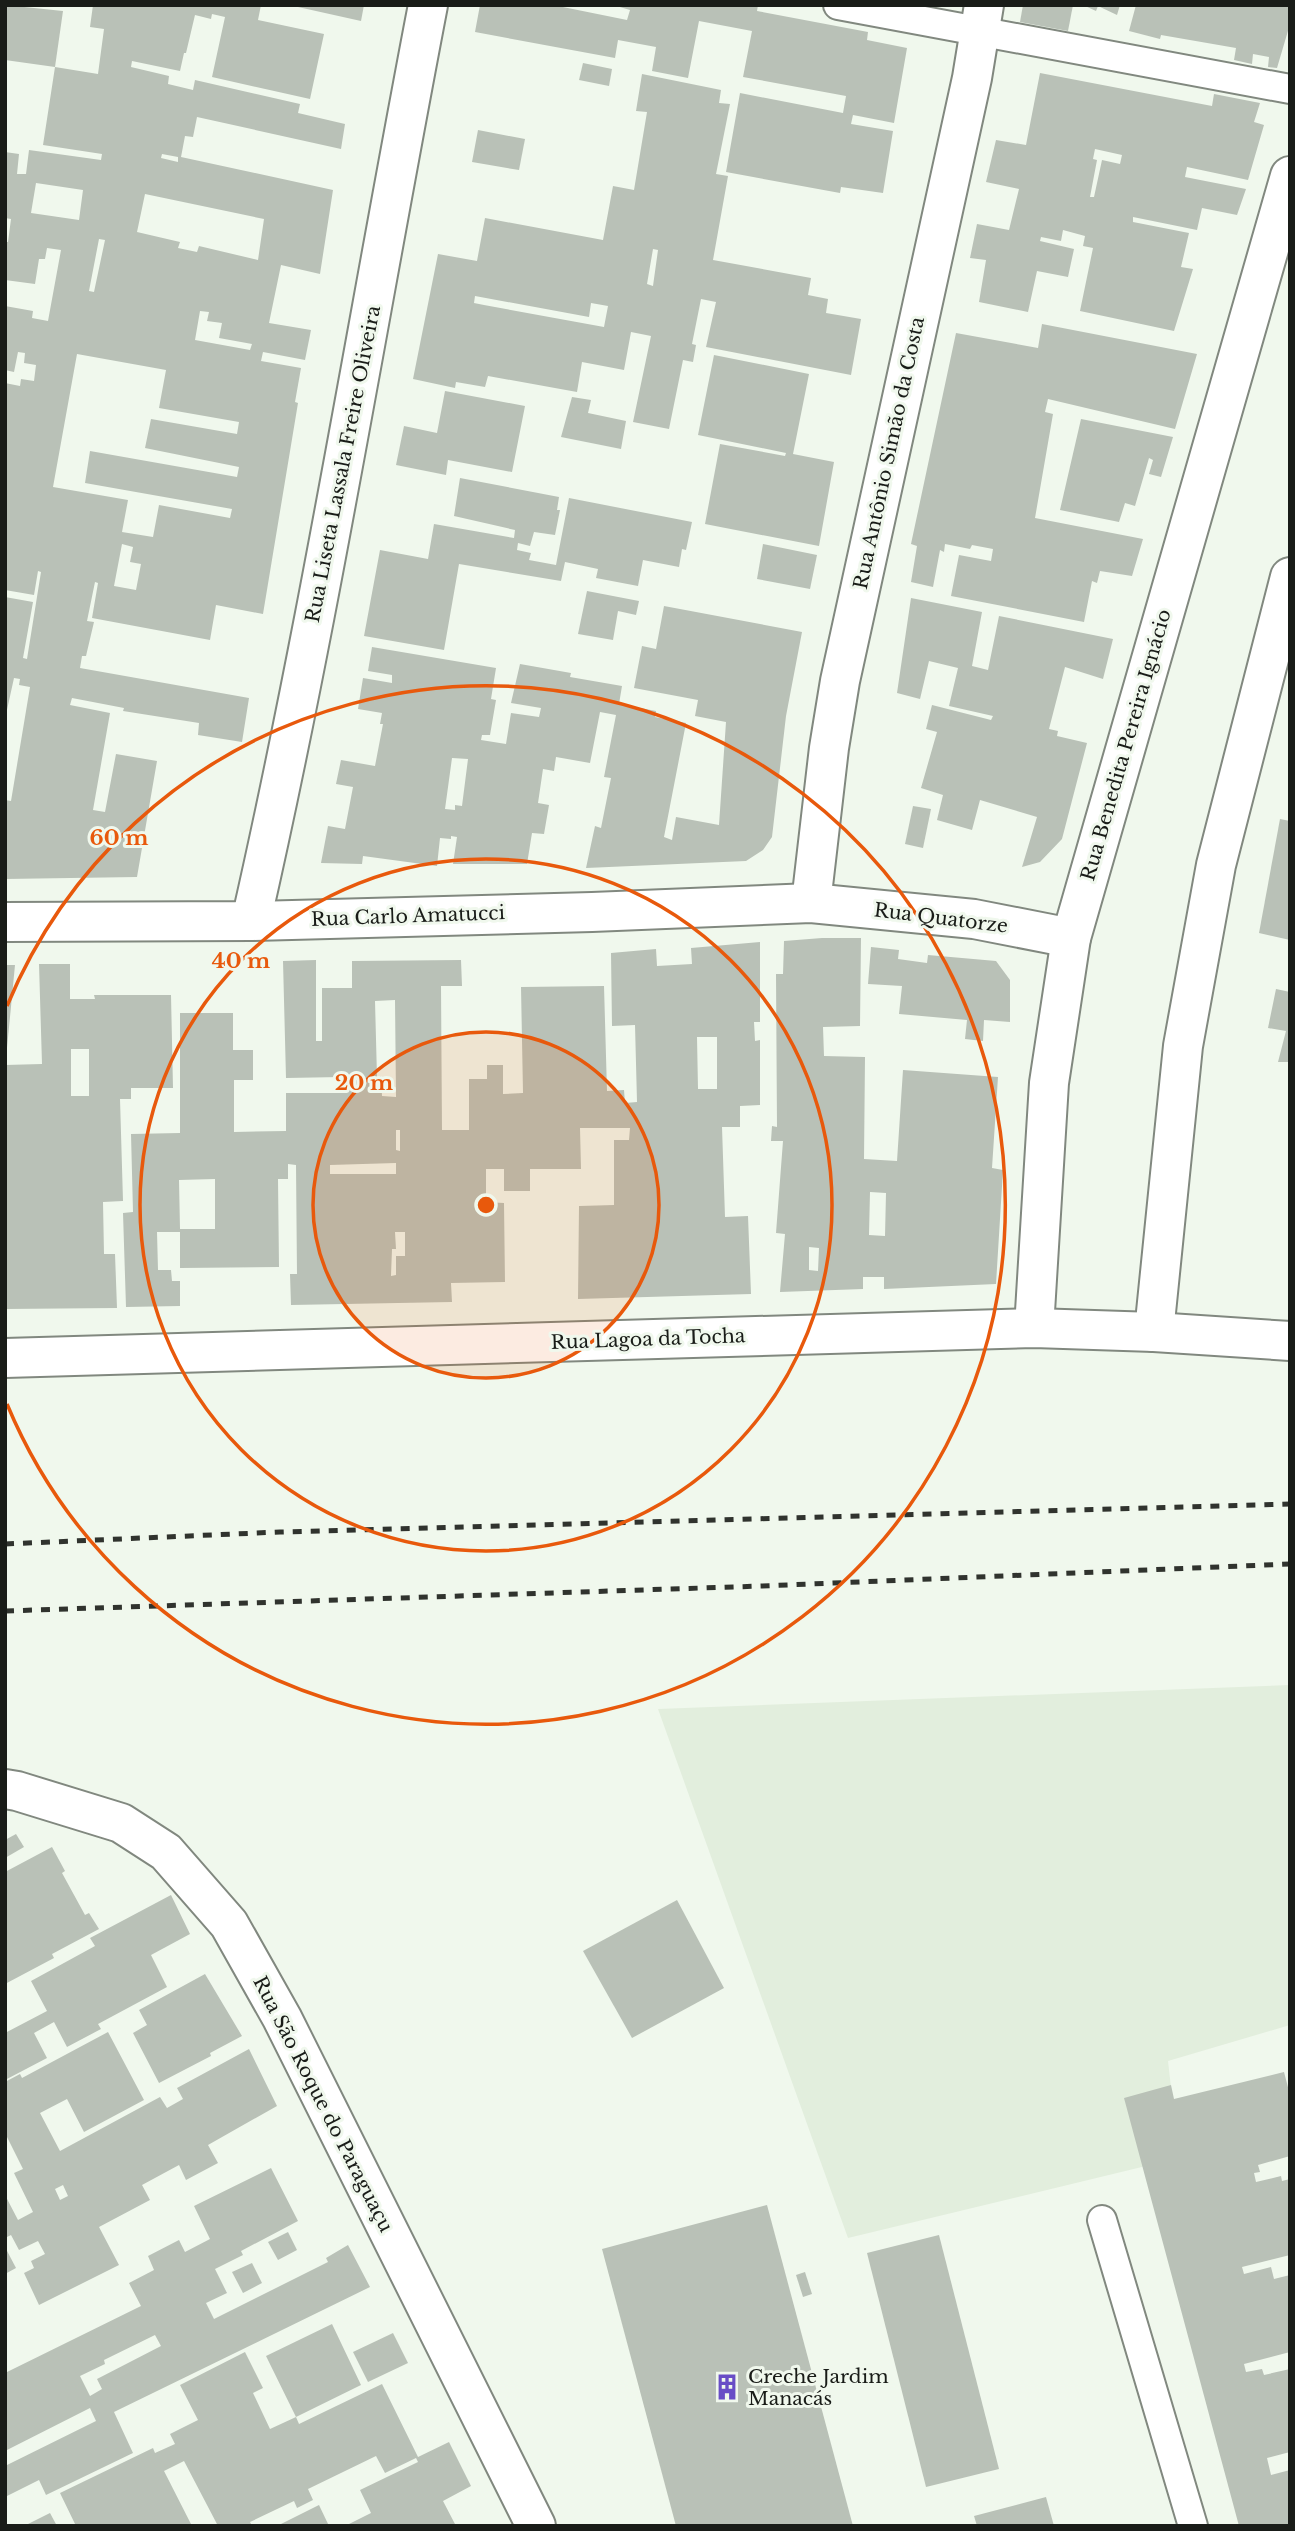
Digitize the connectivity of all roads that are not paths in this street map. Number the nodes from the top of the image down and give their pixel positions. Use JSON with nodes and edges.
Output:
{"nodes":[{"id":1,"x":428,"y":5,"type":"edge"},
{"id":2,"x":838,"y":5,"type":"edge"},
{"id":3,"x":982,"y":19,"type":"edge"},
{"id":4,"x":1290,"y":89,"type":"edge"},
{"id":5,"x":1290,"y":176,"type":"edge"},
{"id":6,"x":1290,"y":577,"type":"edge"},
{"id":7,"x":811,"y":903,"type":"junction"},
{"id":8,"x":251,"y":921,"type":"junction"},
{"id":9,"x":5,"y":922,"type":"edge"},
{"id":10,"x":1071,"y":938,"type":"junction"},
{"id":11,"x":1034,"y":1328,"type":"junction"},
{"id":12,"x":1154,"y":1332,"type":"junction"},
{"id":13,"x":1290,"y":1341,"type":"edge"},
{"id":14,"x":5,"y":1357,"type":"edge"},
{"id":15,"x":5,"y":1789,"type":"edge"},
{"id":16,"x":1102,"y":2220,"type":"dead end"},
{"id":17,"x":536,"y":2526,"type":"edge"},
{"id":18,"x":1193,"y":2526,"type":"edge"}],
"edges":[{"from":1,"to":8,"type":"street","name":"Rua Liseta Lassala Freire Oliveira"},
{"from":2,"to":3,"type":"lane"},
{"from":3,"to":4,"type":"lane"},
{"from":3,"to":7,"type":"street","name":"Rua Antônio Simão da Costa"},
{"from":5,"to":10,"type":"street","name":"Rua Benedita Pereira Ignácio"},
{"from":6,"to":12,"type":"street"},
{"from":7,"to":8,"type":"street","name":"Rua Carlo Amatucci"},
{"from":7,"to":10,"type":"street","name":"Rua Quatorze"},
{"from":8,"to":9,"type":"street","name":"Rua Carlo Amatucci"},
{"from":10,"to":11,"type":"street","name":"Rua Benedita Pereira Ignácio"},
{"from":11,"to":12,"type":"street","name":"Rua Lagoa da Tocha"},
{"from":11,"to":14,"type":"street","name":"Rua Lagoa da Tocha"},
{"from":12,"to":13,"type":"street","name":"Rua Lagoa da Tocha"},
{"from":15,"to":17,"type":"street","name":"Rua São Roque do Paraguaçu"},
{"from":16,"to":18,"type":"lane"}]}
